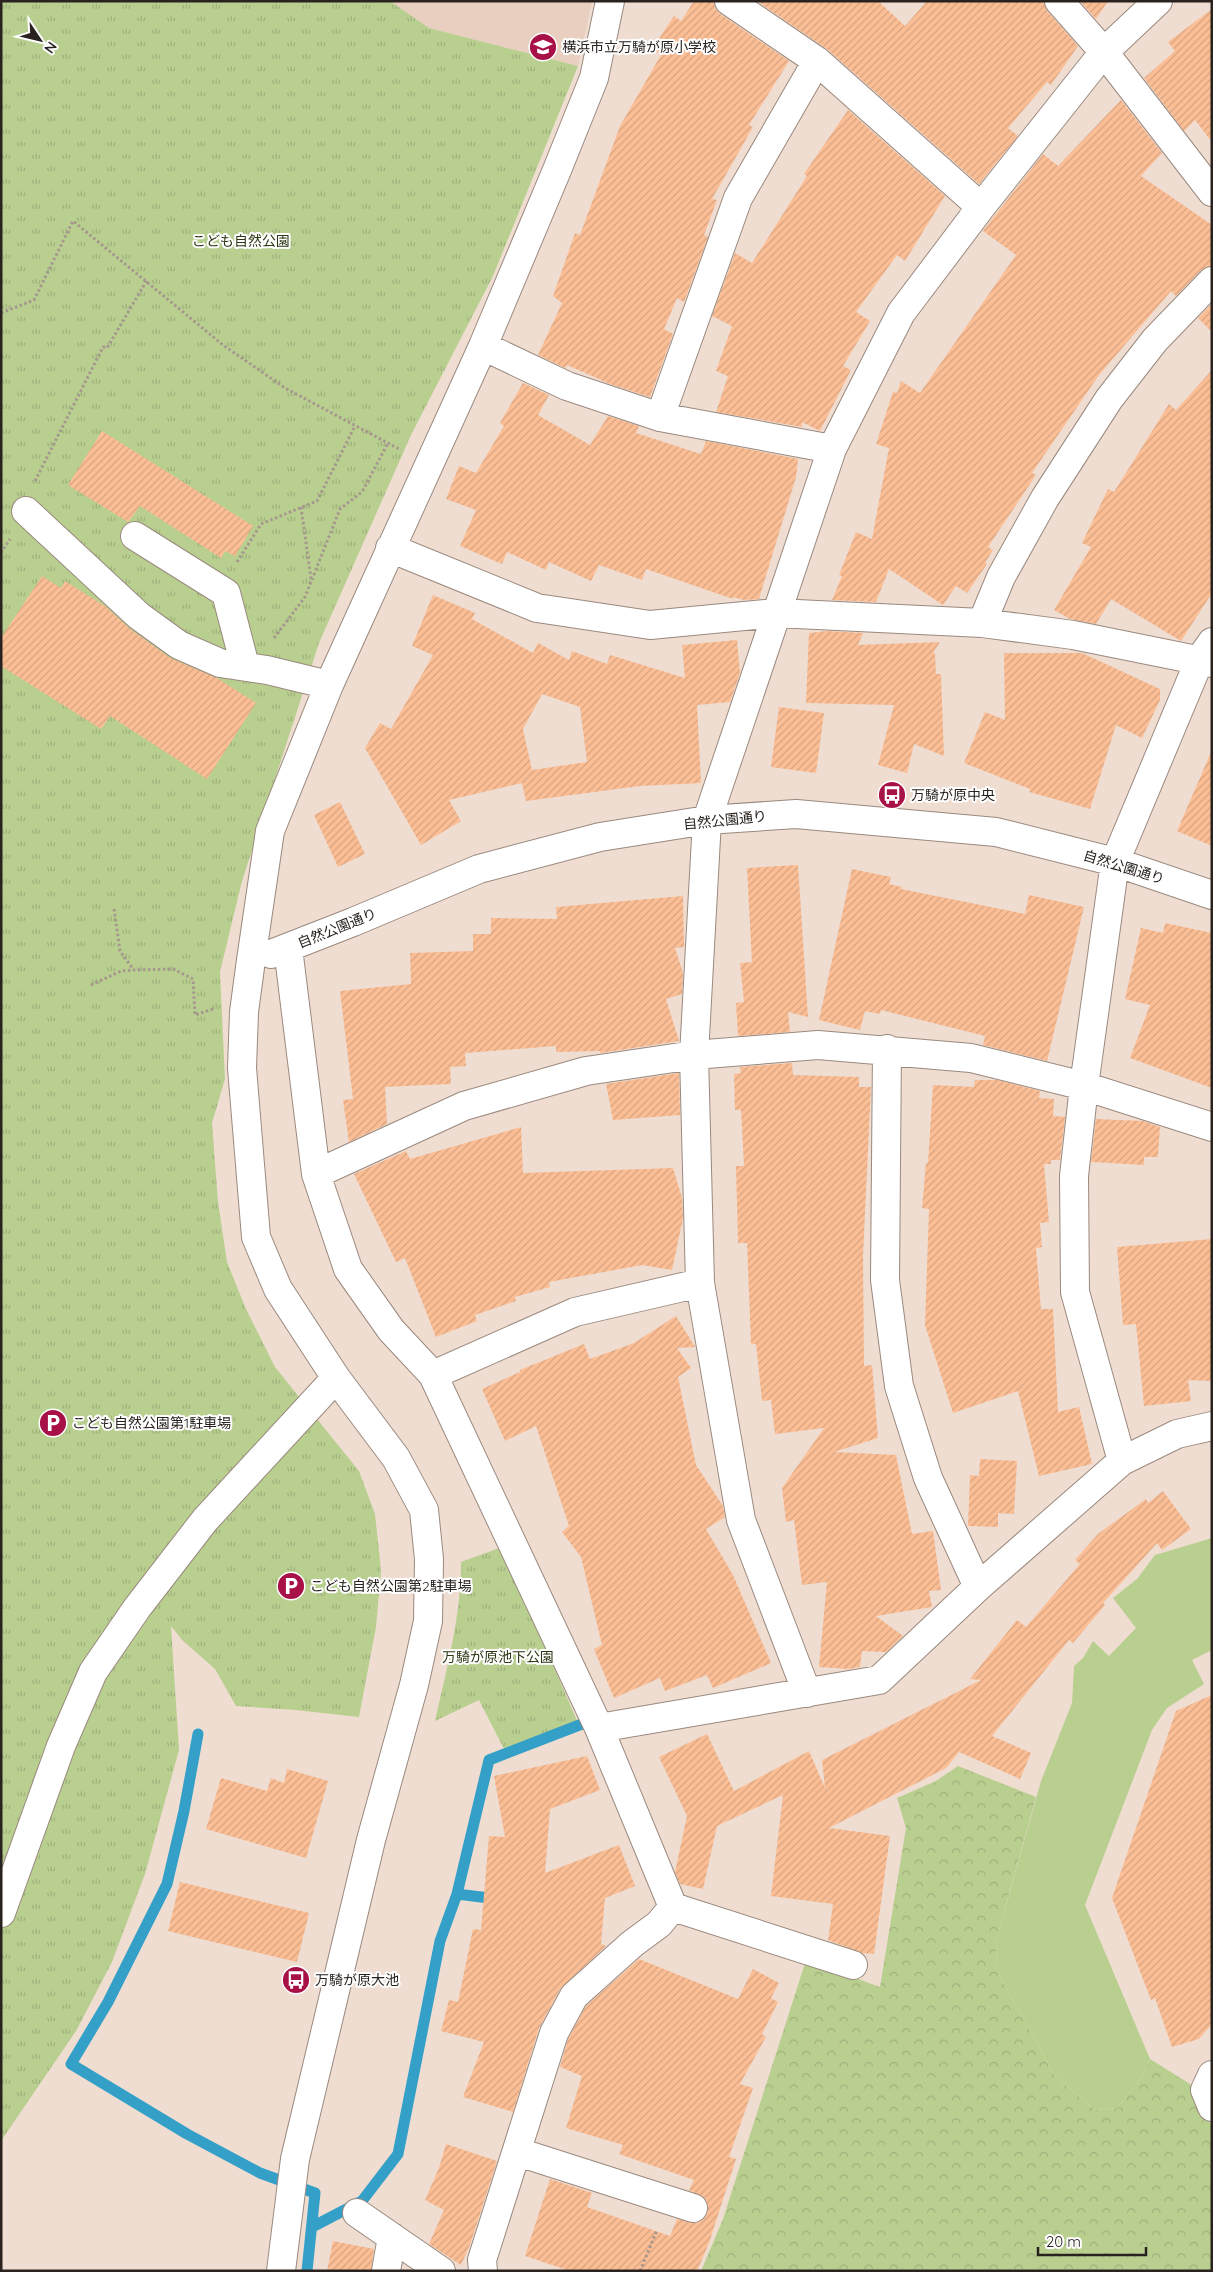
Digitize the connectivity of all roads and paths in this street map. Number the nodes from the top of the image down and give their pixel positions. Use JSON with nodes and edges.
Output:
{"nodes":[{"id":1,"x":610,"y":1,"type":"edge"},
{"id":2,"x":729,"y":1,"type":"edge"},
{"id":3,"x":1059,"y":1,"type":"edge"},
{"id":4,"x":1158,"y":1,"type":"edge"},
{"id":5,"x":1104,"y":52,"type":"junction"},
{"id":6,"x":817,"y":61,"type":"junction"},
{"id":7,"x":1212,"y":192,"type":"edge"},
{"id":8,"x":981,"y":207,"type":"junction"},
{"id":9,"x":147,"y":280,"type":"junction"},
{"id":10,"x":1212,"y":281,"type":"edge"},
{"id":11,"x":1,"y":313,"type":"edge"},
{"id":12,"x":483,"y":346,"type":"junction"},
{"id":13,"x":660,"y":417,"type":"junction"},
{"id":14,"x":355,"y":426,"type":"junction"},
{"id":15,"x":388,"y":443,"type":"junction"},
{"id":16,"x":832,"y":449,"type":"junction"},
{"id":17,"x":429,"y":463,"type":"junction"},
{"id":18,"x":28,"y":500,"type":"joint"},
{"id":19,"x":301,"y":507,"type":"junction"},
{"id":20,"x":135,"y":536,"type":"dead end"},
{"id":21,"x":390,"y":548,"type":"junction"},
{"id":22,"x":311,"y":579,"type":"junction"},
{"id":23,"x":221,"y":590,"type":"junction"},
{"id":24,"x":776,"y":613,"type":"junction"},
{"id":25,"x":982,"y":623,"type":"junction"},
{"id":26,"x":1208,"y":655,"type":"edge"},
{"id":27,"x":252,"y":667,"type":"junction"},
{"id":28,"x":329,"y":685,"type":"junction"},
{"id":29,"x":707,"y":820,"type":"junction"},
{"id":30,"x":1115,"y":862,"type":"junction"},
{"id":31,"x":1212,"y":895,"type":"edge"},
{"id":32,"x":114,"y":909,"type":"dead end"},
{"id":33,"x":288,"y":948,"type":"junction"},
{"id":34,"x":252,"y":960,"type":"junction"},
{"id":35,"x":134,"y":970,"type":"junction"},
{"id":36,"x":91,"y":985,"type":"dead end"},
{"id":37,"x":246,"y":998,"type":"junction"},
{"id":38,"x":887,"y":1049,"type":"junction"},
{"id":39,"x":694,"y":1055,"type":"junction"},
{"id":40,"x":1084,"y":1086,"type":"junction"},
{"id":41,"x":1212,"y":1127,"type":"edge"},
{"id":42,"x":316,"y":1174,"type":"junction"},
{"id":43,"x":700,"y":1283,"type":"junction"},
{"id":44,"x":433,"y":1375,"type":"junction"},
{"id":45,"x":336,"y":1378,"type":"junction"},
{"id":46,"x":1212,"y":1426,"type":"edge"},
{"id":47,"x":1122,"y":1461,"type":"junction"},
{"id":48,"x":978,"y":1587,"type":"junction"},
{"id":49,"x":807,"y":1692,"type":"junction"},
{"id":50,"x":599,"y":1728,"type":"junction"},
{"id":51,"x":673,"y":1907,"type":"junction"},
{"id":52,"x":1,"y":1913,"type":"edge"},
{"id":53,"x":853,"y":1965,"type":"dead end"},
{"id":54,"x":1212,"y":2075,"type":"edge"},
{"id":55,"x":1212,"y":2108,"type":"edge"},
{"id":56,"x":518,"y":2152,"type":"junction"},
{"id":57,"x":681,"y":2205,"type":"joint"},
{"id":58,"x":357,"y":2213,"type":"dead end"},
{"id":59,"x":392,"y":2237,"type":"junction"},
{"id":60,"x":281,"y":2271,"type":"edge"},
{"id":61,"x":386,"y":2271,"type":"edge"},
{"id":62,"x":441,"y":2271,"type":"edge"},
{"id":63,"x":482,"y":2271,"type":"edge"},
{"id":64,"x":640,"y":2271,"type":"edge"}],
"edges":[{"from":1,"to":12,"type":"street"},
{"from":2,"to":6,"type":"street"},
{"from":3,"to":5,"type":"street"},
{"from":4,"to":5,"type":"street"},
{"from":5,"to":7,"type":"street"},
{"from":5,"to":8,"type":"street"},
{"from":6,"to":8,"type":"street"},
{"from":6,"to":13,"type":"street"},
{"from":8,"to":16,"type":"street"},
{"from":9,"to":11,"type":"path"},
{"from":9,"to":14,"type":"path"},
{"from":9,"to":18,"type":"path"},
{"from":10,"to":25,"type":"street"},
{"from":12,"to":13,"type":"street"},
{"from":12,"to":17,"type":"street"},
{"from":13,"to":16,"type":"street"},
{"from":14,"to":15,"type":"path"},
{"from":14,"to":19,"type":"path"},
{"from":15,"to":17,"type":"path"},
{"from":15,"to":22,"type":"path"},
{"from":16,"to":24,"type":"street"},
{"from":17,"to":21,"type":"street"},
{"from":18,"to":27,"type":"street"},
{"from":19,"to":22,"type":"path"},
{"from":19,"to":23,"type":"path"},
{"from":20,"to":23,"type":"street"},
{"from":21,"to":24,"type":"street"},
{"from":21,"to":28,"type":"street"},
{"from":22,"to":27,"type":"path"},
{"from":23,"to":27,"type":"street"},
{"from":24,"to":25,"type":"street"},
{"from":24,"to":29,"type":"street"},
{"from":25,"to":26,"type":"street"},
{"from":26,"to":30,"type":"street"},
{"from":27,"to":28,"type":"street"},
{"from":28,"to":34,"type":"street"},
{"from":29,"to":30,"type":"street","name":"自然公園通り"},
{"from":29,"to":33,"type":"street","name":"自然公園通り"},
{"from":29,"to":39,"type":"street"},
{"from":30,"to":31,"type":"street","name":"自然公園通り"},
{"from":30,"to":40,"type":"street"},
{"from":32,"to":35,"type":"path"},
{"from":33,"to":34,"type":"street","name":"自然公園通り"},
{"from":33,"to":42,"type":"street"},
{"from":34,"to":37,"type":"street"},
{"from":35,"to":36,"type":"path"},
{"from":35,"to":37,"type":"path"},
{"from":37,"to":45,"type":"street"},
{"from":38,"to":39,"type":"street"},
{"from":38,"to":40,"type":"street"},
{"from":38,"to":48,"type":"street"},
{"from":39,"to":42,"type":"street"},
{"from":39,"to":43,"type":"street"},
{"from":40,"to":41,"type":"street"},
{"from":40,"to":47,"type":"street"},
{"from":42,"to":44,"type":"street"},
{"from":43,"to":44,"type":"street"},
{"from":43,"to":49,"type":"street"},
{"from":44,"to":50,"type":"street"},
{"from":45,"to":52,"type":"street"},
{"from":45,"to":60,"type":"street"},
{"from":46,"to":47,"type":"street"},
{"from":47,"to":48,"type":"street"},
{"from":48,"to":49,"type":"street"},
{"from":49,"to":50,"type":"street"},
{"from":50,"to":51,"type":"street"},
{"from":51,"to":53,"type":"street"},
{"from":51,"to":56,"type":"street"},
{"from":54,"to":55,"type":"street"},
{"from":56,"to":57,"type":"street"},
{"from":56,"to":63,"type":"street"},
{"from":57,"to":64,"type":"path"},
{"from":58,"to":59,"type":"street"},
{"from":59,"to":61,"type":"street"},
{"from":59,"to":62,"type":"street"}]}
